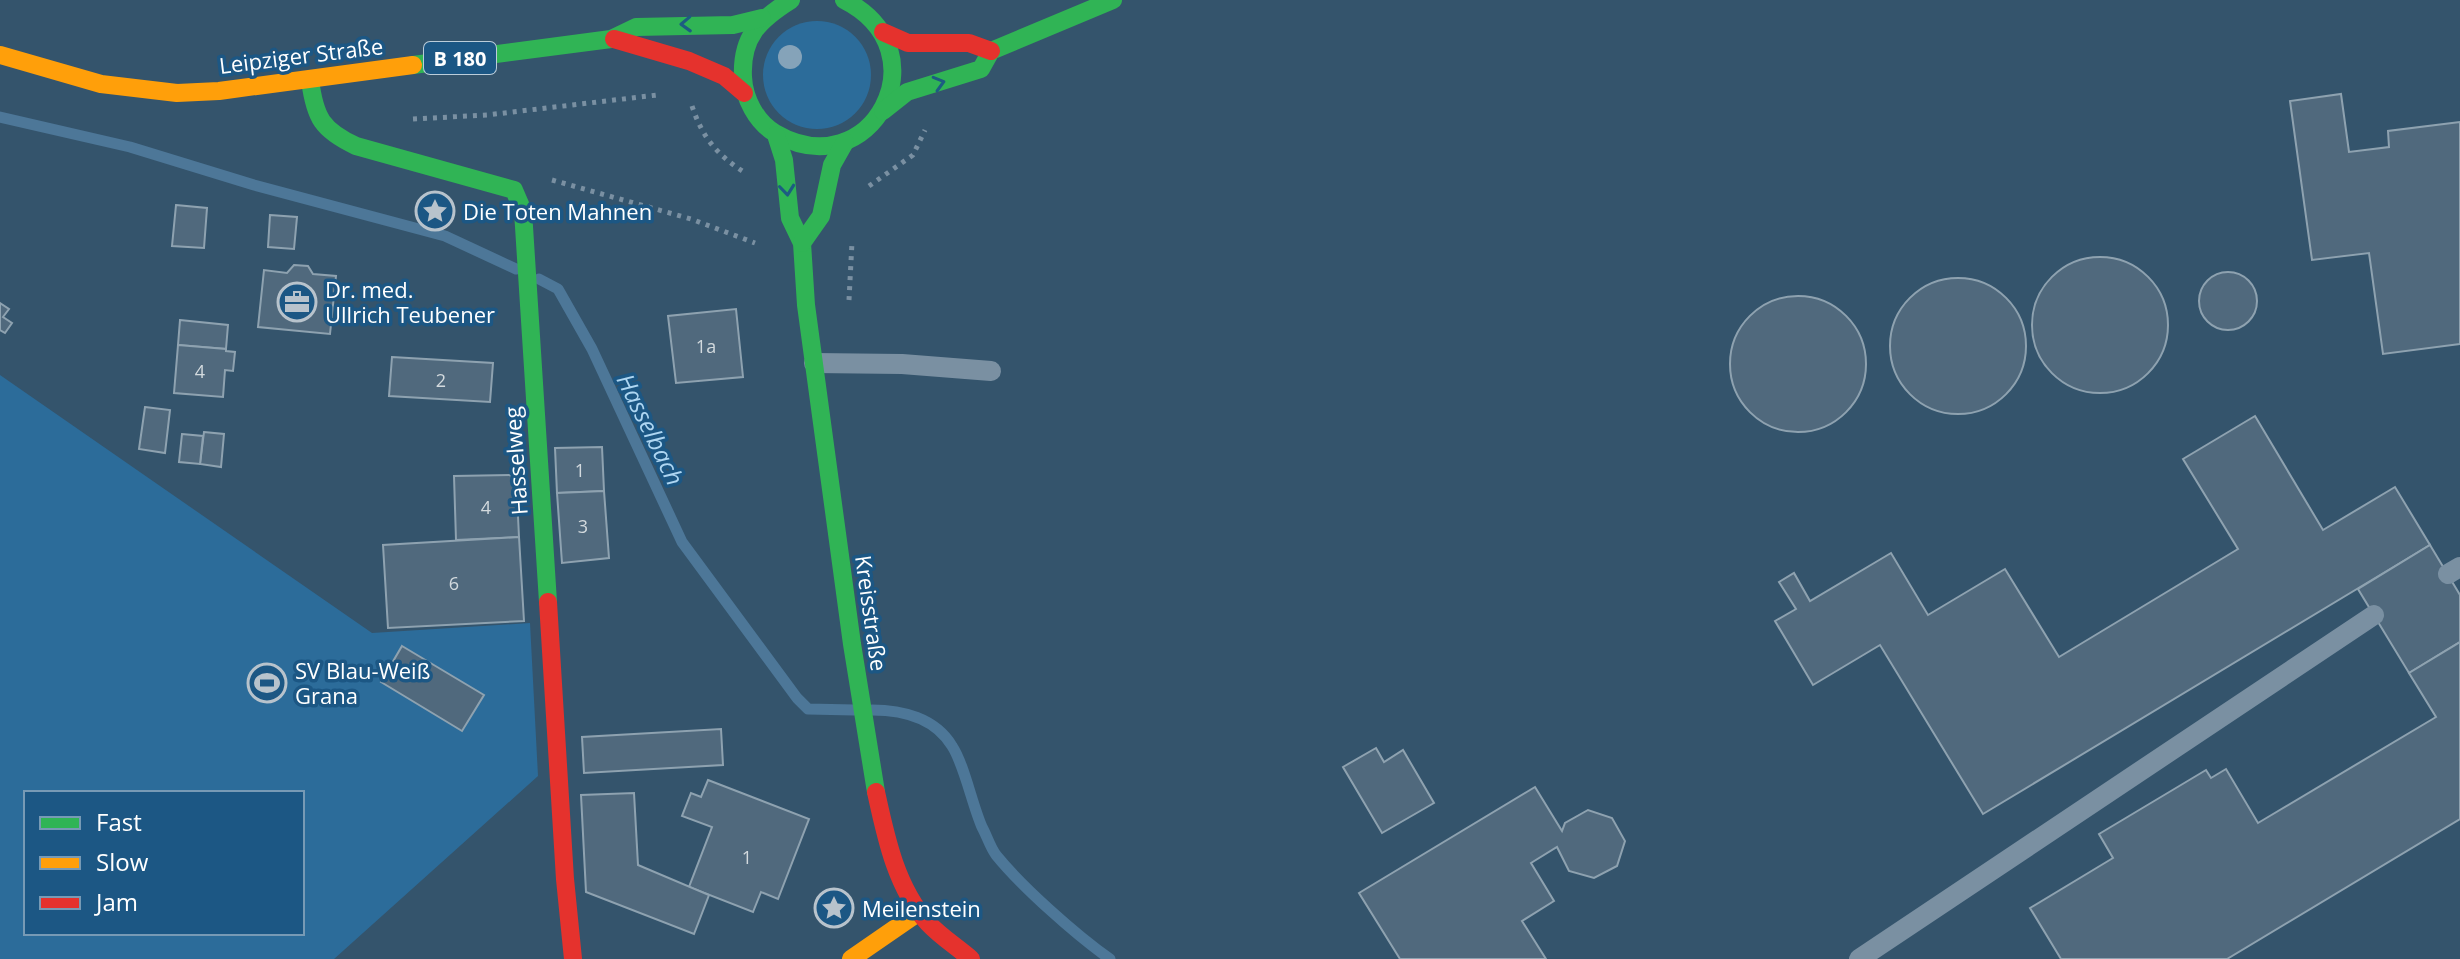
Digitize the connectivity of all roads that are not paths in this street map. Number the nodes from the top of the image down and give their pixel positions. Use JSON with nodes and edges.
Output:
{"nodes":[{"id":1,"x":791,"y":0,"type":"edge"},
{"id":2,"x":844,"y":0,"type":"edge"},
{"id":3,"x":1113,"y":0,"type":"edge"},
{"id":4,"x":762,"y":18,"type":"junction"},
{"id":5,"x":883,"y":32,"type":"junction"},
{"id":6,"x":611,"y":39,"type":"junction"},
{"id":7,"x":991,"y":51,"type":"junction"},
{"id":8,"x":0,"y":55,"type":"edge"},
{"id":9,"x":310,"y":80,"type":"junction"},
{"id":10,"x":744,"y":93,"type":"junction"},
{"id":11,"x":883,"y":111,"type":"junction"},
{"id":12,"x":776,"y":135,"type":"junction"},
{"id":13,"x":845,"y":142,"type":"junction"},
{"id":14,"x":802,"y":243,"type":"junction"},
{"id":15,"x":814,"y":363,"type":"junction"},
{"id":16,"x":991,"y":371,"type":"dead end"},
{"id":17,"x":2374,"y":615,"type":"dead end"},
{"id":18,"x":919,"y":912,"type":"junction"},
{"id":19,"x":573,"y":959,"type":"edge"},
{"id":20,"x":851,"y":959,"type":"edge"},
{"id":21,"x":971,"y":959,"type":"edge"},
{"id":22,"x":1859,"y":959,"type":"edge"}],
"edges":[{"from":1,"to":4,"type":"main road"},
{"from":2,"to":5,"type":"main road"},
{"from":3,"to":7,"type":"main road"},
{"from":4,"to":6,"type":"main road","name":"Leipziger Straße","number":"B 180","one_way":true},
{"from":4,"to":10,"type":"main road"},
{"from":5,"to":7,"type":"main road"},
{"from":5,"to":11,"type":"main road"},
{"from":6,"to":9,"type":"main road","name":"Leipziger Straße","number":"B 180"},
{"from":6,"to":10,"type":"main road","name":"Leipziger Straße","number":"B 180"},
{"from":11,"to":7,"type":"main road","one_way":true},
{"from":8,"to":9,"type":"main road","name":"Leipziger Straße","number":"B 180"},
{"from":9,"to":19,"type":"main road","name":"Hasselweg"},
{"from":10,"to":12,"type":"main road"},
{"from":11,"to":13,"type":"main road"},
{"from":12,"to":13,"type":"main road"},
{"from":12,"to":14,"type":"main road","name":"Kreisstraße","one_way":true},
{"from":13,"to":14,"type":"main road"},
{"from":14,"to":15,"type":"main road","name":"Kreisstraße"},
{"from":15,"to":16,"type":"lane"},
{"from":15,"to":18,"type":"main road","name":"Kreisstraße"},
{"from":17,"to":22,"type":"lane"},
{"from":18,"to":20,"type":"main road"},
{"from":18,"to":21,"type":"main road","name":"Kreisstraße"}]}
